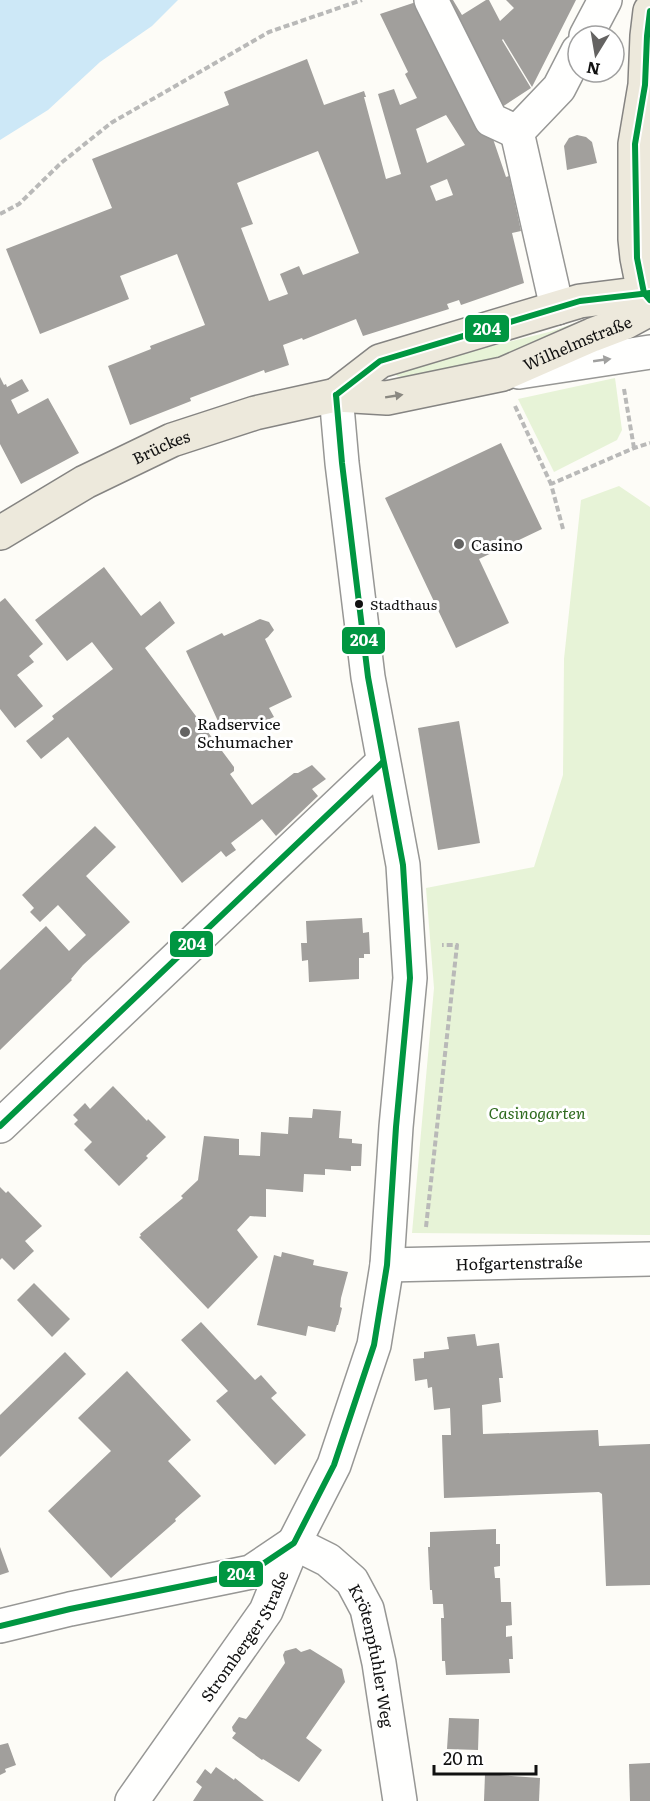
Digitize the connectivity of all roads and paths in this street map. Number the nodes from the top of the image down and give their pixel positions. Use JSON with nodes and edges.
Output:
{"nodes":[{"id":1,"x":362,"y":0,"type":"edge"},
{"id":2,"x":431,"y":0,"type":"edge"},
{"id":3,"x":605,"y":0,"type":"edge"},
{"id":4,"x":650,"y":10,"type":"edge"},
{"id":5,"x":592,"y":24,"type":"edge"},
{"id":6,"x":566,"y":74,"type":"edge"},
{"id":7,"x":648,"y":91,"type":"edge"},
{"id":8,"x":517,"y":132,"type":"junction"},
{"id":9,"x":0,"y":214,"type":"edge"},
{"id":10,"x":649,"y":299,"type":"edge"},
{"id":11,"x":556,"y":308,"type":"junction"},
{"id":12,"x":650,"y":352,"type":"edge"},
{"id":13,"x":623,"y":382,"type":"dead end"},
{"id":14,"x":507,"y":385,"type":"junction"},
{"id":15,"x":336,"y":395,"type":"junction"},
{"id":16,"x":650,"y":443,"type":"edge"},
{"id":17,"x":634,"y":448,"type":"junction"},
{"id":18,"x":551,"y":484,"type":"junction"},
{"id":19,"x":563,"y":530,"type":"dead end"},
{"id":20,"x":0,"y":533,"type":"edge"},
{"id":21,"x":383,"y":762,"type":"junction"},
{"id":22,"x":457,"y":945,"type":"dead end"},
{"id":23,"x":0,"y":1126,"type":"edge"},
{"id":24,"x":650,"y":1259,"type":"edge"},
{"id":25,"x":422,"y":1264,"type":"junction"},
{"id":26,"x":387,"y":1265,"type":"junction"},
{"id":27,"x":294,"y":1542,"type":"junction"},
{"id":28,"x":0,"y":1626,"type":"edge"},
{"id":29,"x":132,"y":1801,"type":"edge"},
{"id":30,"x":399,"y":1801,"type":"edge"}],
"edges":[{"from":1,"to":9,"type":"path"},
{"from":2,"to":8,"type":"street"},
{"from":3,"to":5,"type":"street"},
{"from":4,"to":7,"type":"main road"},
{"from":6,"to":8,"type":"street"},
{"from":7,"to":10,"type":"main road"},
{"from":8,"to":11,"type":"street"},
{"from":10,"to":11,"type":"main road","name":"Brückes"},
{"from":10,"to":14,"type":"main road","name":"Wilhelmstraße"},
{"from":11,"to":15,"type":"main road","name":"Brückes"},
{"from":14,"to":12,"type":"street","one_way":true},
{"from":13,"to":17,"type":"path"},
{"from":15,"to":14,"type":"main road","name":"Brückes","one_way":true},
{"from":14,"to":18,"type":"path"},
{"from":15,"to":20,"type":"main road","name":"Brückes"},
{"from":15,"to":21,"type":"street","name":"Stromberger Straße"},
{"from":16,"to":17,"type":"path"},
{"from":17,"to":18,"type":"path"},
{"from":18,"to":19,"type":"path"},
{"from":21,"to":23,"type":"street"},
{"from":21,"to":26,"type":"street","name":"Stromberger Straße"},
{"from":22,"to":25,"type":"path"},
{"from":24,"to":25,"type":"street","name":"Hofgartenstraße"},
{"from":25,"to":26,"type":"street","name":"Hofgartenstraße"},
{"from":26,"to":27,"type":"street","name":"Stromberger Straße"},
{"from":27,"to":28,"type":"street"},
{"from":27,"to":29,"type":"street","name":"Stromberger Straße"},
{"from":27,"to":30,"type":"street","name":"Krötenpfuhler Weg"}]}
